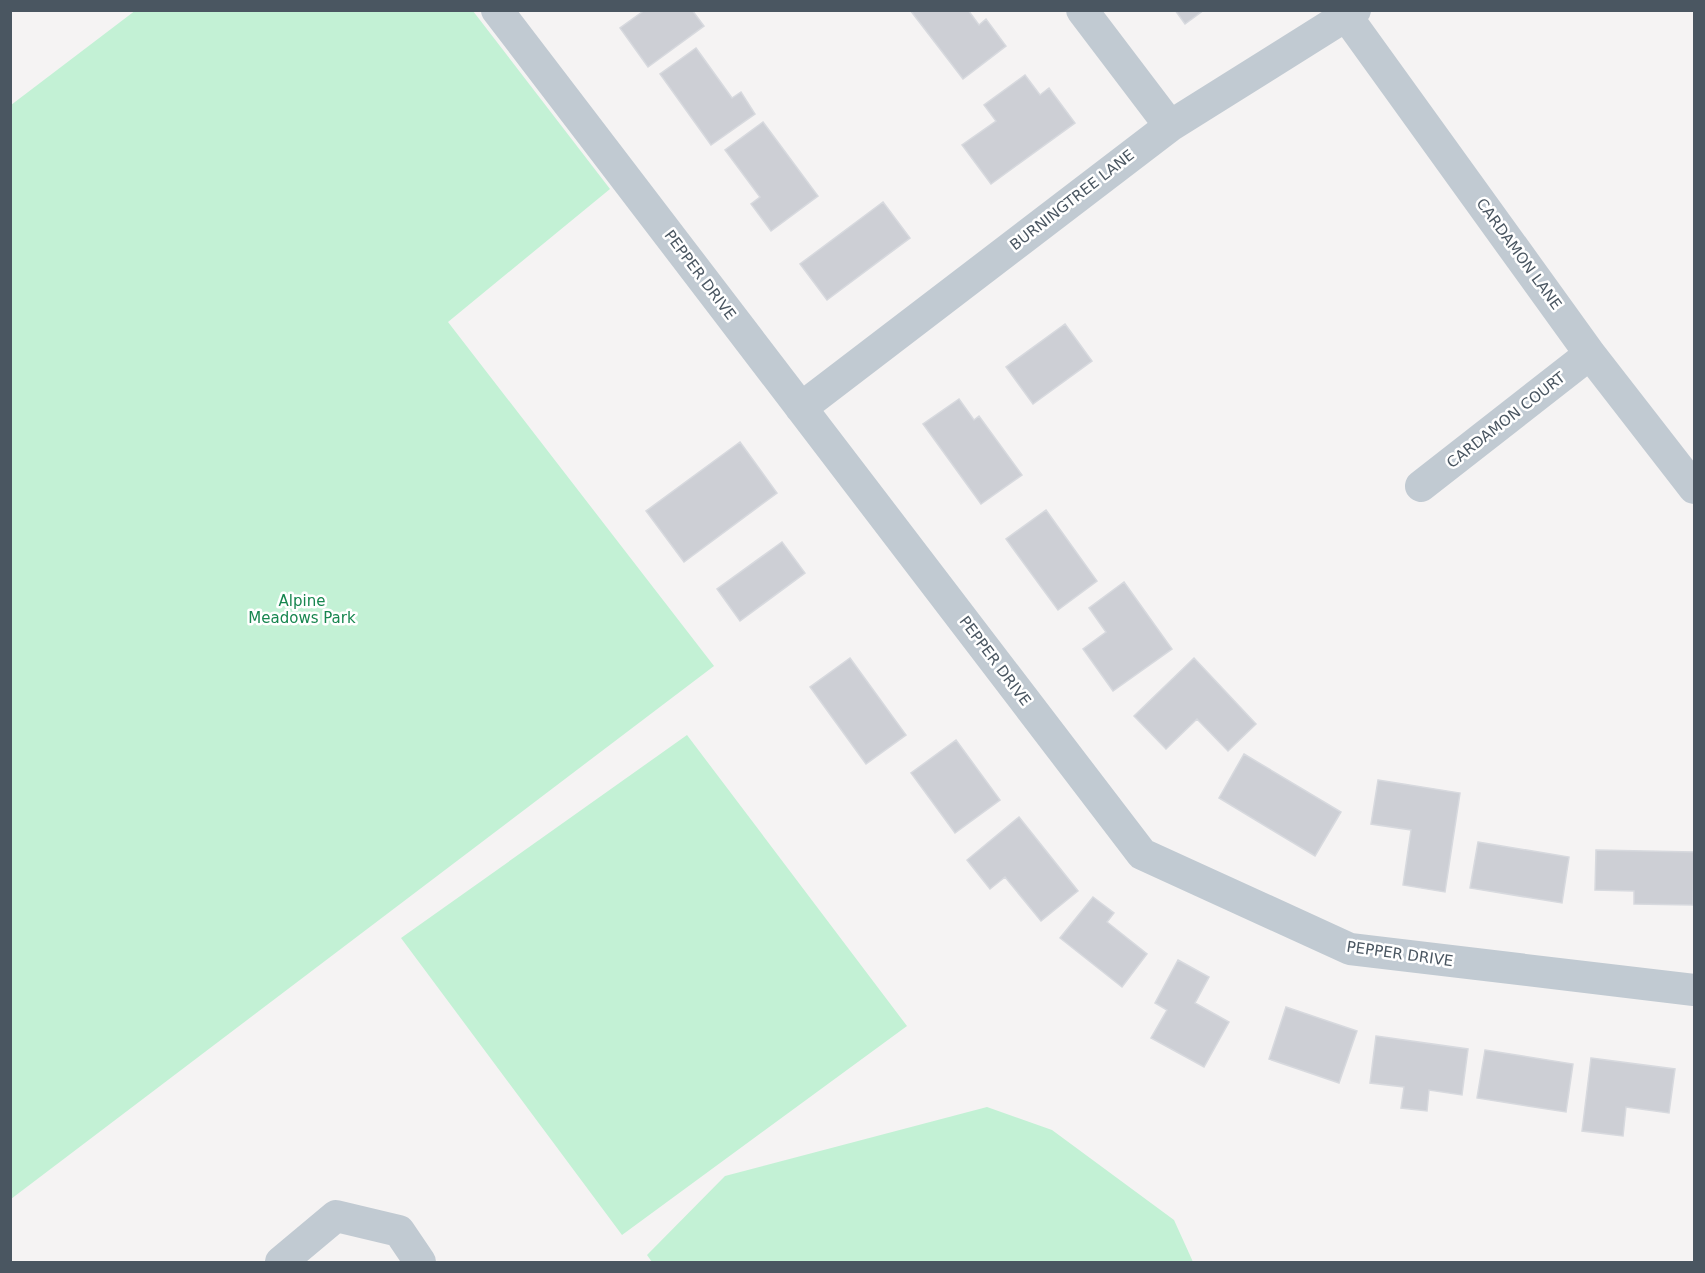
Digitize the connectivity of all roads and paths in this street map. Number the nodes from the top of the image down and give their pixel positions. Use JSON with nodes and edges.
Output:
{"nodes":[{"id":1,"x":497,"y":10,"type":"edge"},
{"id":2,"x":1082,"y":10,"type":"edge"},
{"id":3,"x":1351,"y":14,"type":"edge"},
{"id":4,"x":1170,"y":126,"type":"junction"},
{"id":5,"x":1590,"y":354,"type":"junction"},
{"id":6,"x":801,"y":408,"type":"junction"},
{"id":7,"x":1421,"y":486,"type":"dead end"},
{"id":8,"x":1695,"y":488,"type":"edge"},
{"id":9,"x":1695,"y":990,"type":"edge"},
{"id":10,"x":281,"y":1263,"type":"edge"},
{"id":11,"x":420,"y":1263,"type":"edge"}],
"edges":[{"from":1,"to":6,"type":"street","name":"PEPPER DRIVE"},
{"from":2,"to":4,"type":"street"},
{"from":3,"to":4,"type":"street","name":"BURNINGTREE LANE"},
{"from":3,"to":5,"type":"street","name":"CARDAMON LANE"},
{"from":4,"to":6,"type":"street","name":"BURNINGTREE LANE"},
{"from":5,"to":7,"type":"street","name":"CARDAMON COURT"},
{"from":5,"to":8,"type":"street","name":"CARDAMON LANE"},
{"from":6,"to":9,"type":"street","name":"PEPPER DRIVE"},
{"from":10,"to":11,"type":"street"}]}
